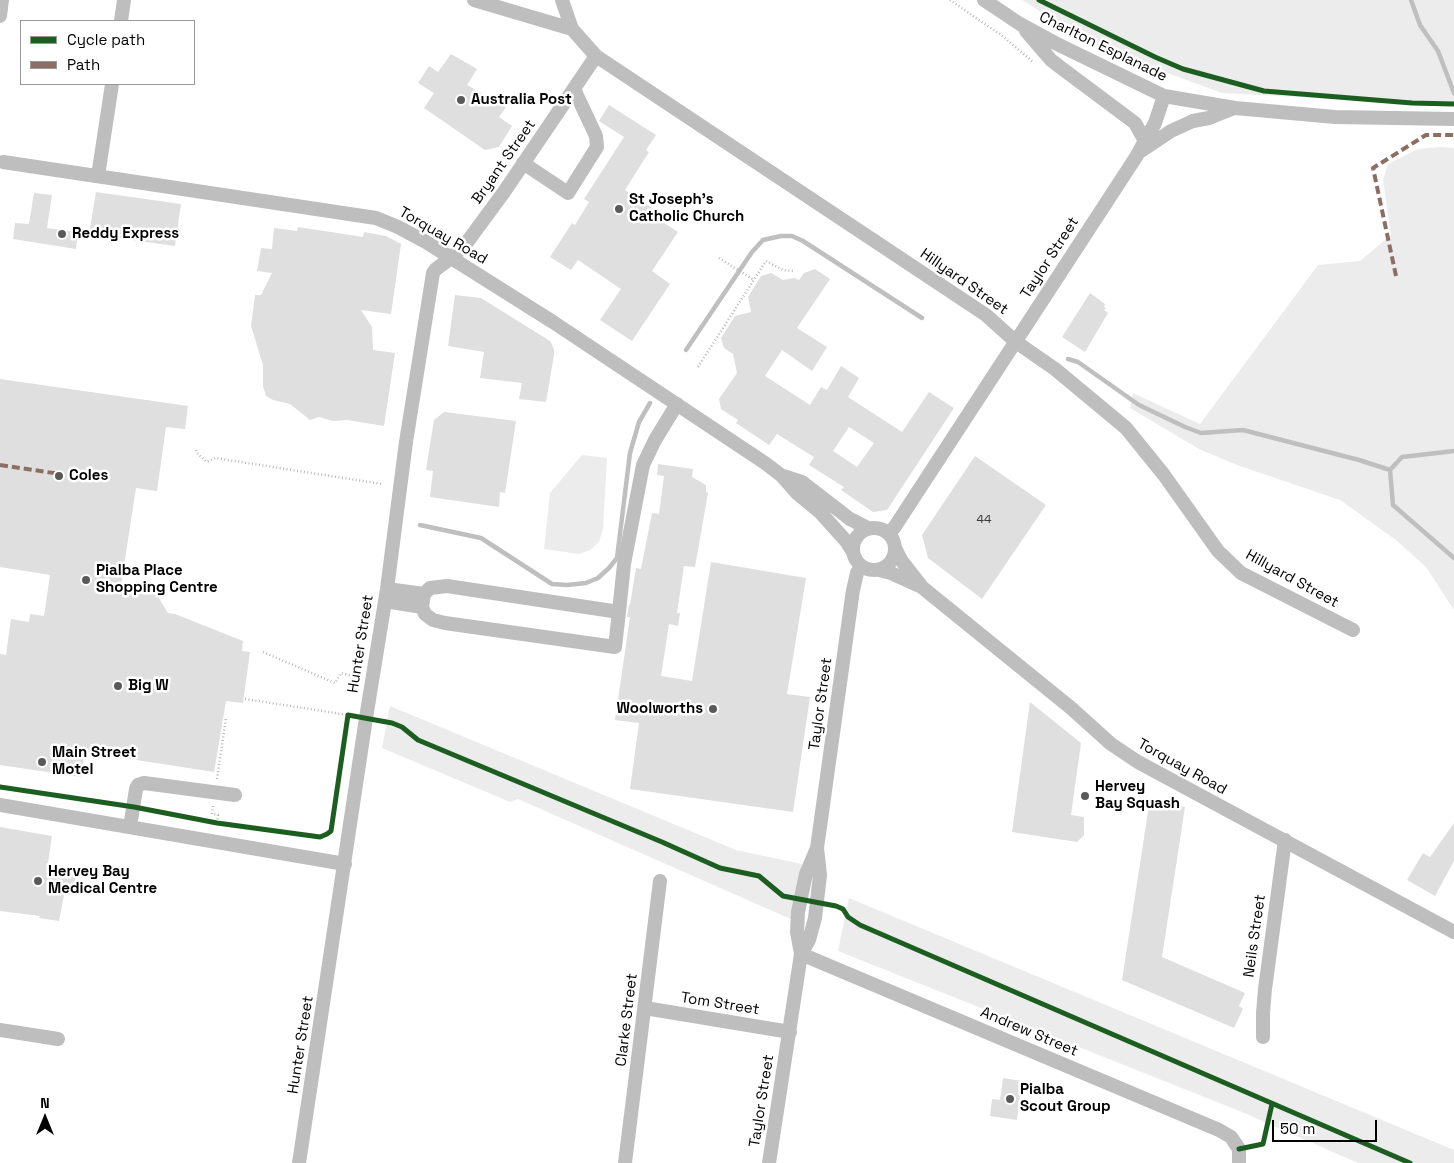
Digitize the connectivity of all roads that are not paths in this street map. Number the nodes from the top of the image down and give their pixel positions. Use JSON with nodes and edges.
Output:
{"nodes":[{"id":1,"x":2,"y":0,"type":"edge"},
{"id":2,"x":124,"y":0,"type":"edge"},
{"id":3,"x":474,"y":0,"type":"edge"},
{"id":4,"x":562,"y":0,"type":"edge"},
{"id":5,"x":984,"y":0,"type":"edge"},
{"id":6,"x":0,"y":16,"type":"edge"},
{"id":7,"x":121,"y":20,"type":"edge"},
{"id":8,"x":1020,"y":24,"type":"junction"},
{"id":9,"x":572,"y":29,"type":"junction"},
{"id":10,"x":596,"y":56,"type":"junction"},
{"id":11,"x":112,"y":85,"type":"edge"},
{"id":12,"x":574,"y":90,"type":"junction"},
{"id":13,"x":1164,"y":96,"type":"junction"},
{"id":14,"x":1235,"y":108,"type":"junction"},
{"id":15,"x":1454,"y":119,"type":"edge"},
{"id":16,"x":1142,"y":146,"type":"junction"},
{"id":17,"x":1,"y":161,"type":"edge"},
{"id":18,"x":523,"y":163,"type":"junction"},
{"id":19,"x":98,"y":176,"type":"junction"},
{"id":20,"x":451,"y":258,"type":"junction"},
{"id":21,"x":1016,"y":342,"type":"junction"},
{"id":22,"x":677,"y":404,"type":"junction"},
{"id":23,"x":782,"y":476,"type":"junction"},
{"id":24,"x":868,"y":528,"type":"junction"},
{"id":25,"x":888,"y":533,"type":"junction"},
{"id":26,"x":895,"y":548,"type":"junction"},
{"id":27,"x":853,"y":552,"type":"junction"},
{"id":28,"x":861,"y":566,"type":"junction"},
{"id":29,"x":879,"y":570,"type":"junction"},
{"id":30,"x":923,"y":588,"type":"junction"},
{"id":31,"x":386,"y":595,"type":"junction"},
{"id":32,"x":423,"y":600,"type":"junction"},
{"id":33,"x":619,"y":612,"type":"junction"},
{"id":34,"x":1353,"y":630,"type":"dead end"},
{"id":35,"x":235,"y":795,"type":"dead end"},
{"id":36,"x":0,"y":805,"type":"edge"},
{"id":37,"x":130,"y":827,"type":"junction"},
{"id":38,"x":1285,"y":840,"type":"junction"},
{"id":39,"x":345,"y":864,"type":"junction"},
{"id":40,"x":660,"y":881,"type":"dead end"},
{"id":41,"x":1454,"y":932,"type":"edge"},
{"id":42,"x":800,"y":954,"type":"junction"},
{"id":43,"x":645,"y":1008,"type":"junction"},
{"id":44,"x":0,"y":1030,"type":"edge"},
{"id":45,"x":790,"y":1032,"type":"junction"},
{"id":46,"x":1263,"y":1037,"type":"dead end"},
{"id":47,"x":58,"y":1039,"type":"dead end"},
{"id":48,"x":299,"y":1163,"type":"edge"},
{"id":49,"x":625,"y":1163,"type":"edge"},
{"id":50,"x":769,"y":1163,"type":"edge"},
{"id":51,"x":1239,"y":1163,"type":"edge"}],
"edges":[{"from":1,"to":6,"type":"street"},
{"from":2,"to":7,"type":"street"},
{"from":3,"to":9,"type":"street"},
{"from":4,"to":9,"type":"street","name":"Hillyard Street"},
{"from":5,"to":8,"type":"street","name":"Charlton Esplanade"},
{"from":8,"to":13,"type":"street","name":"Charlton Esplanade"},
{"from":8,"to":16,"type":"street"},
{"from":9,"to":10,"type":"street","name":"Hillyard Street"},
{"from":10,"to":12,"type":"street","name":"Bryant Street"},
{"from":10,"to":21,"type":"street","name":"Hillyard Street"},
{"from":11,"to":19,"type":"street"},
{"from":12,"to":18,"type":"street","name":"Bryant Street"},
{"from":12,"to":18,"type":"street"},
{"from":13,"to":14,"type":"street","name":"Charlton Esplanade"},
{"from":13,"to":16,"type":"street","name":"Taylor Street"},
{"from":14,"to":15,"type":"street","name":"Charlton Esplanade"},
{"from":14,"to":16,"type":"street"},
{"from":16,"to":21,"type":"street","name":"Taylor Street"},
{"from":17,"to":19,"type":"street","name":"Torquay Road"},
{"from":18,"to":20,"type":"street","name":"Bryant Street"},
{"from":19,"to":20,"type":"street","name":"Torquay Road"},
{"from":20,"to":22,"type":"street","name":"Torquay Road"},
{"from":20,"to":31,"type":"street","name":"Hunter Street"},
{"from":21,"to":25,"type":"street","name":"Taylor Street"},
{"from":21,"to":34,"type":"street","name":"Hillyard Street"},
{"from":22,"to":23,"type":"street","name":"Torquay Road"},
{"from":22,"to":33,"type":"street"},
{"from":23,"to":24,"type":"street","name":"Torquay Road"},
{"from":23,"to":27,"type":"street","name":"Torquay Road"},
{"from":24,"to":25,"type":"street"},
{"from":24,"to":27,"type":"street"},
{"from":25,"to":26,"type":"street"},
{"from":26,"to":29,"type":"street"},
{"from":26,"to":30,"type":"street","name":"Torquay Road"},
{"from":27,"to":28,"type":"street"},
{"from":28,"to":29,"type":"street"},
{"from":28,"to":42,"type":"street","name":"Taylor Street"},
{"from":29,"to":30,"type":"street","name":"Torquay Road"},
{"from":30,"to":38,"type":"street","name":"Torquay Road"},
{"from":31,"to":32,"type":"street"},
{"from":31,"to":39,"type":"street","name":"Hunter Street"},
{"from":32,"to":33,"type":"street"},
{"from":32,"to":33,"type":"street"},
{"from":35,"to":37,"type":"street"},
{"from":36,"to":37,"type":"street"},
{"from":37,"to":39,"type":"street"},
{"from":38,"to":41,"type":"street","name":"Torquay Road"},
{"from":38,"to":46,"type":"street","name":"Neils Street"},
{"from":39,"to":48,"type":"street","name":"Hunter Street"},
{"from":40,"to":43,"type":"street","name":"Clarke Street"},
{"from":42,"to":45,"type":"street","name":"Taylor Street"},
{"from":42,"to":51,"type":"street","name":"Andrew Street"},
{"from":43,"to":45,"type":"street","name":"Tom Street"},
{"from":43,"to":49,"type":"street","name":"Clarke Street"},
{"from":44,"to":47,"type":"street"},
{"from":45,"to":50,"type":"street","name":"Taylor Street"}]}
